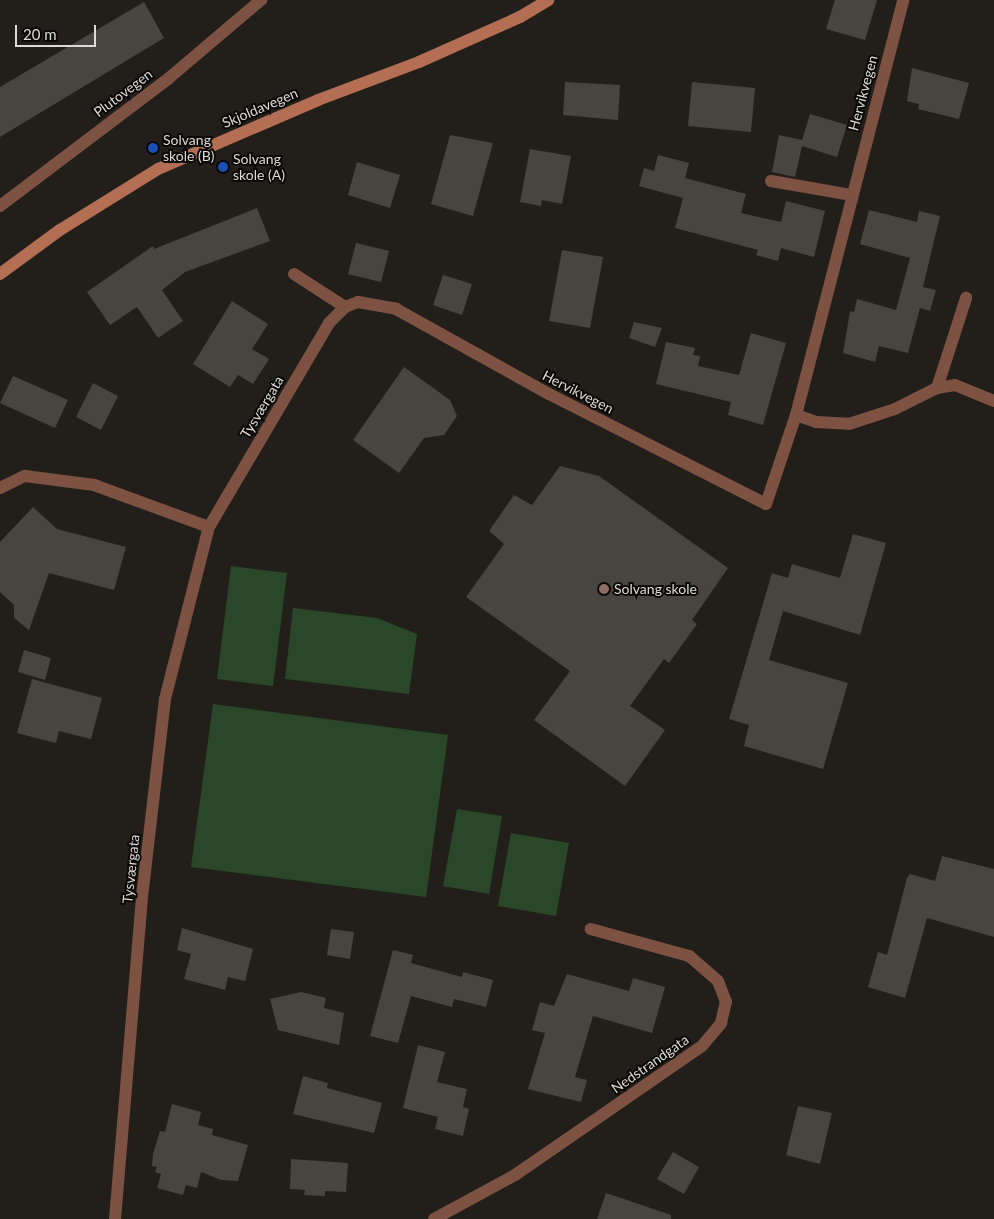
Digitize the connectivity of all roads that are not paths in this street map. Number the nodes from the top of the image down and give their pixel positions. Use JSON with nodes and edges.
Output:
{"nodes":[{"id":1,"x":260,"y":0,"type":"edge"},
{"id":2,"x":548,"y":0,"type":"edge"},
{"id":3,"x":903,"y":0,"type":"edge"},
{"id":4,"x":771,"y":181,"type":"dead end"},
{"id":5,"x":851,"y":195,"type":"junction"},
{"id":6,"x":0,"y":206,"type":"edge"},
{"id":7,"x":0,"y":274,"type":"edge"},
{"id":8,"x":294,"y":274,"type":"dead end"},
{"id":9,"x":966,"y":298,"type":"dead end"},
{"id":10,"x":345,"y":306,"type":"junction"},
{"id":11,"x":937,"y":388,"type":"junction"},
{"id":12,"x":994,"y":401,"type":"edge"},
{"id":13,"x":796,"y":415,"type":"junction"},
{"id":14,"x":0,"y":488,"type":"edge"},
{"id":15,"x":209,"y":527,"type":"junction"},
{"id":16,"x":591,"y":929,"type":"dead end"},
{"id":17,"x":115,"y":1219,"type":"edge"},
{"id":18,"x":434,"y":1219,"type":"edge"}],
"edges":[{"from":1,"to":6,"type":"street","name":"Plutovegen"},
{"from":2,"to":7,"type":"main road","name":"Skjoldavegen"},
{"from":3,"to":5,"type":"street","name":"Hervikvegen"},
{"from":4,"to":5,"type":"street"},
{"from":5,"to":13,"type":"street","name":"Hervikvegen"},
{"from":8,"to":10,"type":"street"},
{"from":9,"to":11,"type":"street"},
{"from":10,"to":13,"type":"street","name":"Hervikvegen"},
{"from":10,"to":15,"type":"street","name":"Tysværgata"},
{"from":11,"to":12,"type":"street"},
{"from":11,"to":13,"type":"street"},
{"from":14,"to":15,"type":"street"},
{"from":15,"to":17,"type":"street","name":"Tysværgata"},
{"from":16,"to":18,"type":"street","name":"Nedstrandgata"}]}
